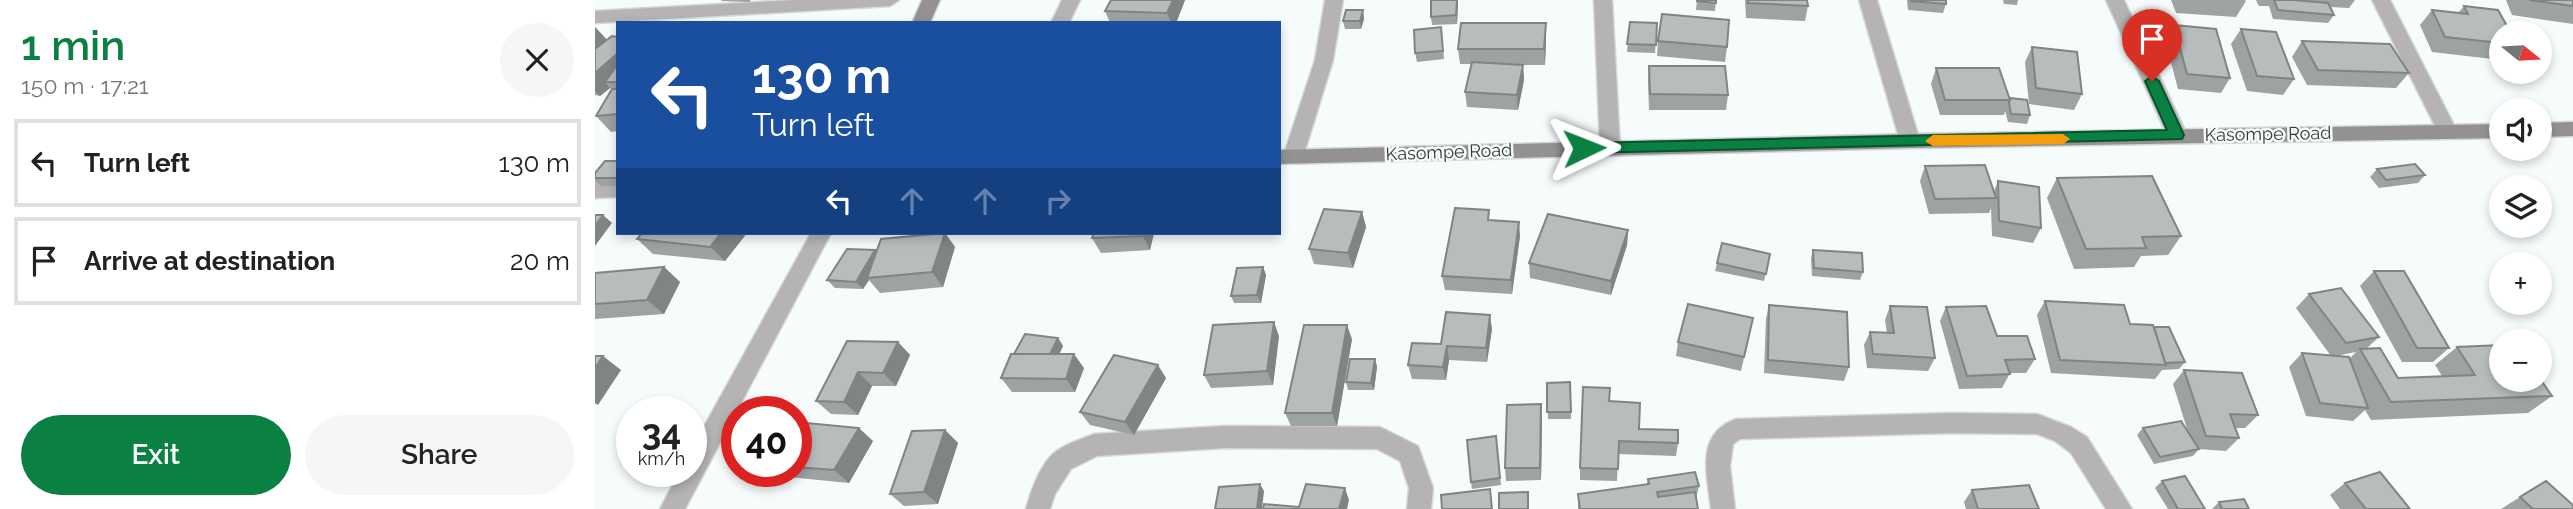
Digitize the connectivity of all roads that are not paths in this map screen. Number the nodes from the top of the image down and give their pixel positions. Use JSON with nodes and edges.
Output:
{"nodes":[{"id":1,"x":890,"y":0,"type":"edge"},
{"id":2,"x":931,"y":0,"type":"edge"},
{"id":3,"x":1071,"y":0,"type":"edge"},
{"id":4,"x":1333,"y":0,"type":"edge"},
{"id":5,"x":1603,"y":0,"type":"edge"},
{"id":6,"x":1868,"y":0,"type":"edge"},
{"id":7,"x":2115,"y":0,"type":"edge"},
{"id":8,"x":2382,"y":0,"type":"edge"},
{"id":9,"x":595,"y":17,"type":"edge"},
{"id":10,"x":922,"y":21,"type":"edge"},
{"id":11,"x":1061,"y":21,"type":"edge"},
{"id":12,"x":2573,"y":129,"type":"edge"},
{"id":13,"x":2552,"y":130,"type":"edge"},
{"id":14,"x":2489,"y":131,"type":"edge"},
{"id":15,"x":2448,"y":132,"type":"junction"},
{"id":16,"x":2177,"y":135,"type":"junction"},
{"id":17,"x":1910,"y":141,"type":"junction"},
{"id":18,"x":1610,"y":147,"type":"junction"},
{"id":19,"x":1286,"y":157,"type":"edge"},
{"id":20,"x":616,"y":189,"type":"edge"},
{"id":21,"x":595,"y":190,"type":"edge"},
{"id":22,"x":820,"y":235,"type":"edge"},
{"id":23,"x":672,"y":509,"type":"edge"},
{"id":24,"x":1038,"y":509,"type":"edge"},
{"id":25,"x":1419,"y":509,"type":"edge"},
{"id":26,"x":1724,"y":509,"type":"edge"},
{"id":27,"x":2120,"y":509,"type":"edge"}],
"edges":[{"from":1,"to":9,"type":"street"},
{"from":2,"to":10,"type":"street"},
{"from":3,"to":11,"type":"street"},
{"from":4,"to":19,"type":"street"},
{"from":5,"to":18,"type":"street"},
{"from":6,"to":17,"type":"street"},
{"from":7,"to":16,"type":"street"},
{"from":8,"to":15,"type":"street"},
{"from":12,"to":13,"type":"street"},
{"from":14,"to":15,"type":"street","name":"Kasompe Road"},
{"from":15,"to":16,"type":"street","name":"Kasompe Road"},
{"from":16,"to":17,"type":"street","name":"Kasompe Road"},
{"from":17,"to":18,"type":"street","name":"Kasompe Road"},
{"from":18,"to":19,"type":"street","name":"Kasompe Road"},
{"from":20,"to":21,"type":"street"},
{"from":22,"to":23,"type":"street"},
{"from":24,"to":25,"type":"street"},
{"from":26,"to":27,"type":"street"}]}
